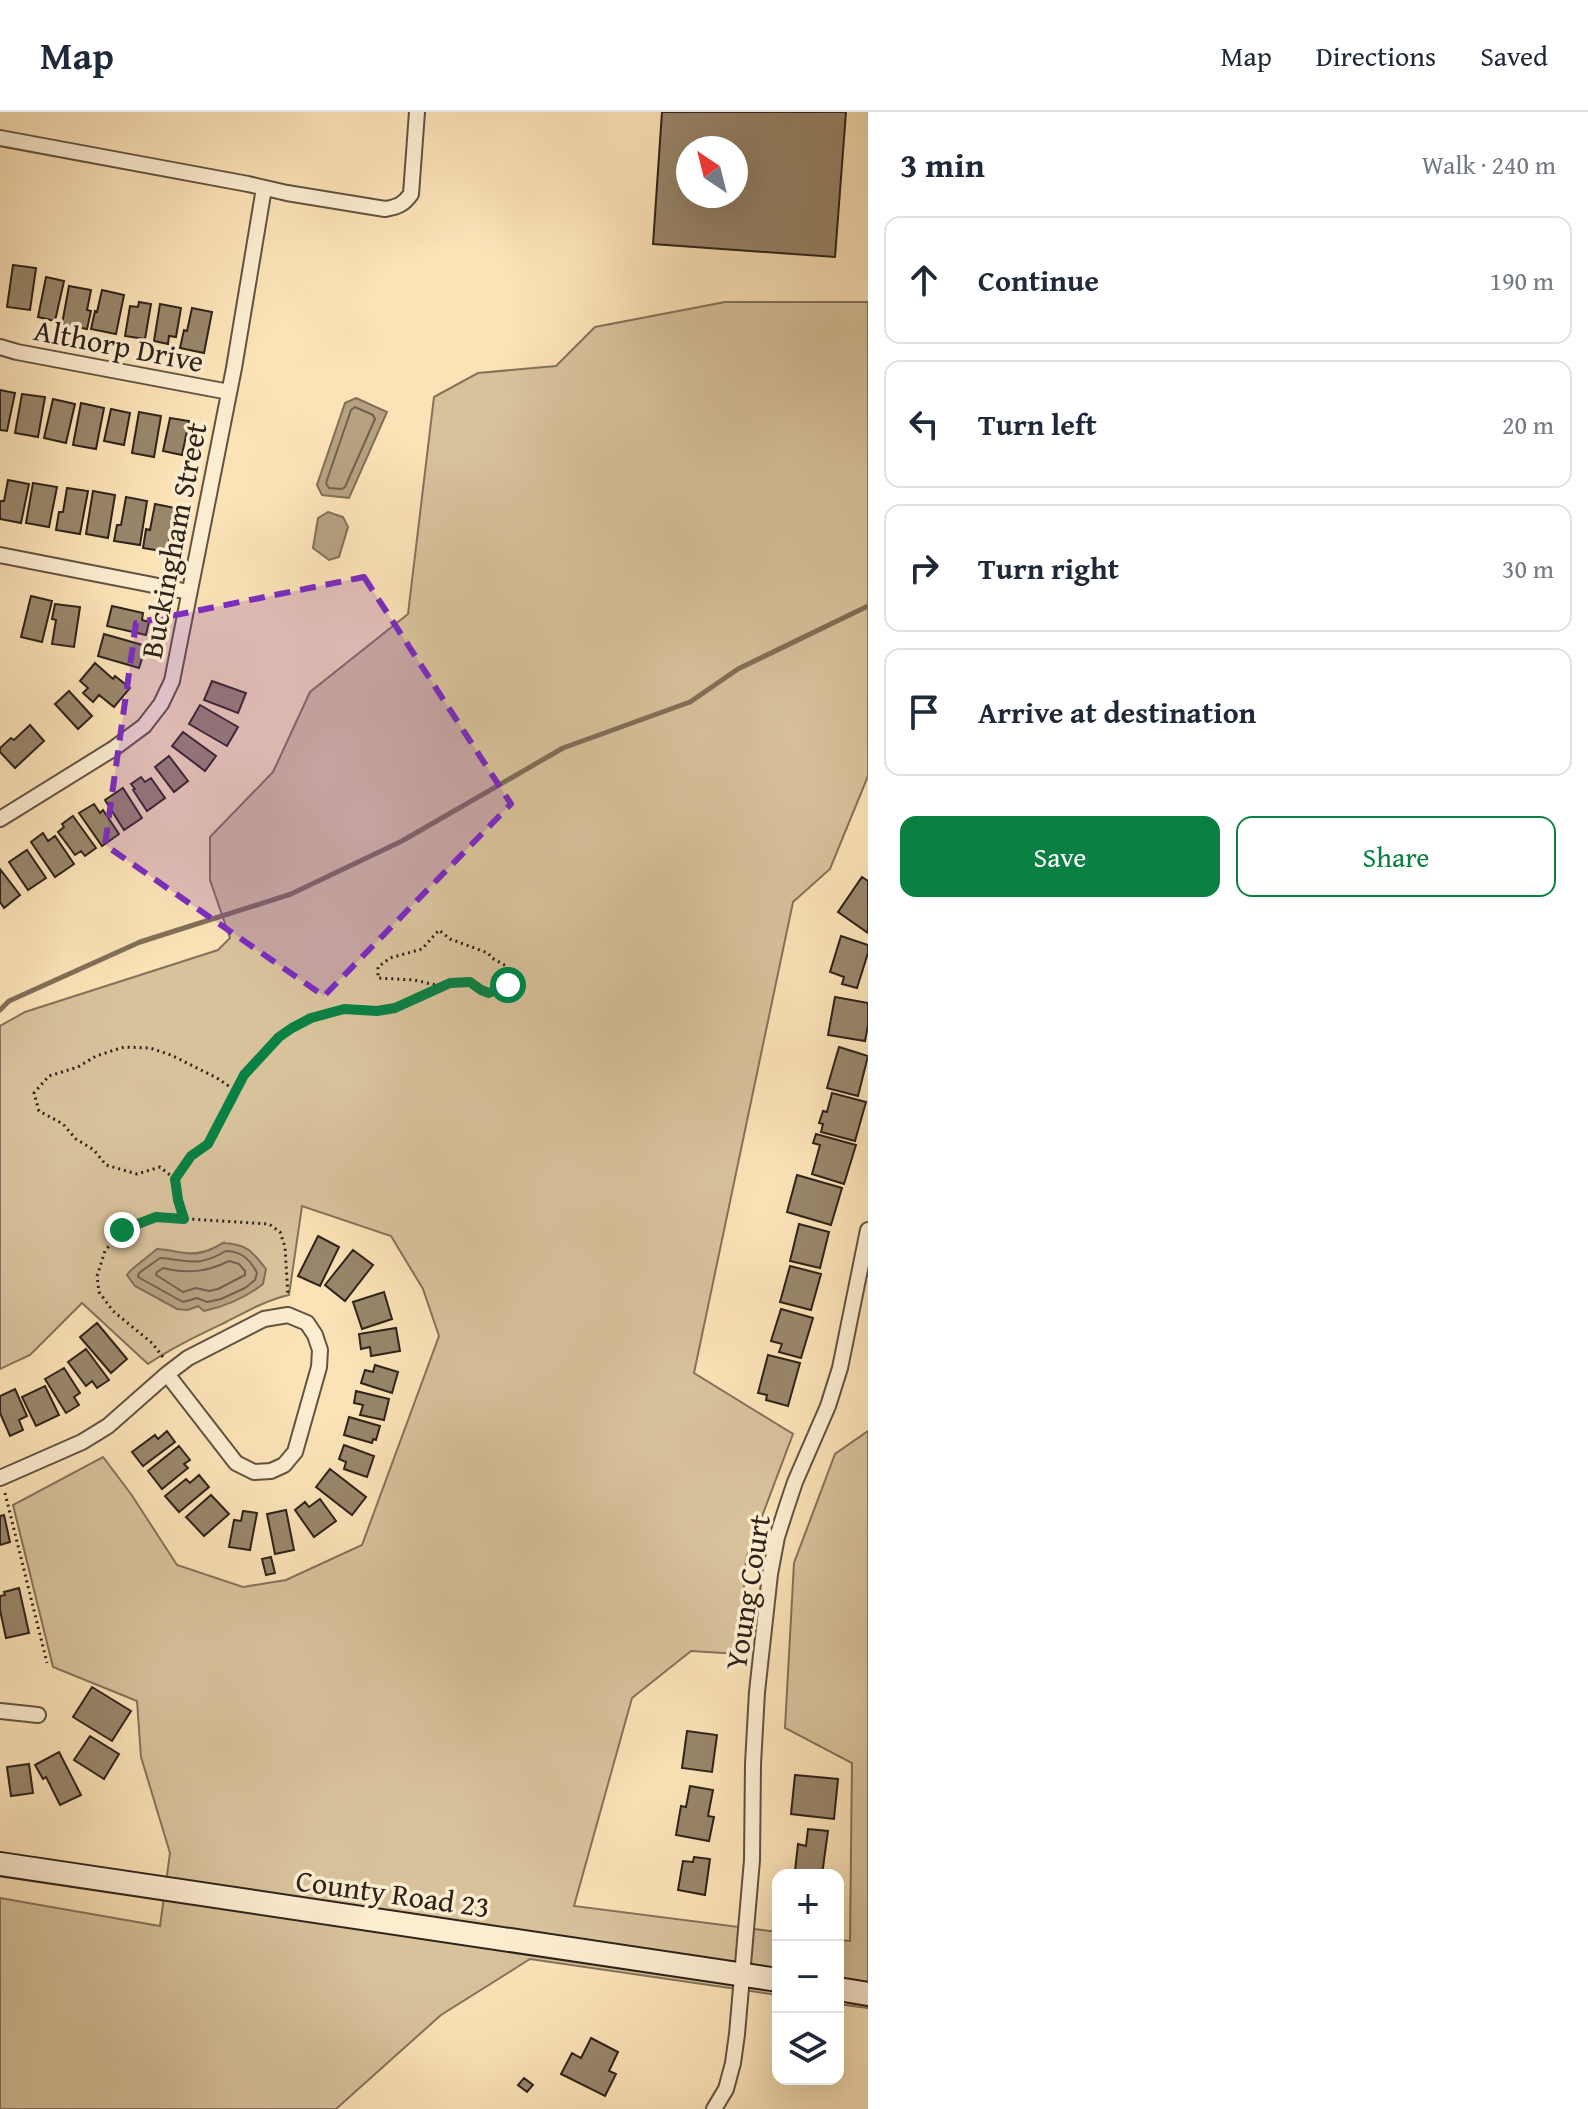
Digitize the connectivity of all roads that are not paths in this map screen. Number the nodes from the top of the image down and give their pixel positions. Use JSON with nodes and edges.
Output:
{"nodes":[{"id":1,"x":417,"y":112,"type":"edge"},
{"id":2,"x":0,"y":138,"type":"edge"},
{"id":3,"x":264,"y":188,"type":"junction"},
{"id":4,"x":0,"y":347,"type":"edge"},
{"id":5,"x":229,"y":392,"type":"junction"},
{"id":6,"x":0,"y":555,"type":"edge"},
{"id":7,"x":189,"y":592,"type":"junction"},
{"id":8,"x":1,"y":815,"type":"edge"},
{"id":9,"x":868,"y":1230,"type":"edge"},
{"id":10,"x":167,"y":1374,"type":"junction"},
{"id":11,"x":0,"y":1478,"type":"edge"},
{"id":12,"x":0,"y":1711,"type":"edge"},
{"id":13,"x":38,"y":1715,"type":"dead end"},
{"id":14,"x":0,"y":1864,"type":"edge"},
{"id":15,"x":742,"y":1975,"type":"junction"},
{"id":16,"x":772,"y":1979,"type":"edge"},
{"id":17,"x":844,"y":1990,"type":"edge"},
{"id":18,"x":868,"y":1994,"type":"edge"},
{"id":19,"x":714,"y":2109,"type":"edge"}],
"edges":[{"from":1,"to":3,"type":"street"},
{"from":2,"to":3,"type":"street"},
{"from":3,"to":5,"type":"street","name":"Buckingham Street"},
{"from":4,"to":5,"type":"street","name":"Althorp Drive"},
{"from":5,"to":7,"type":"street","name":"Buckingham Street"},
{"from":6,"to":7,"type":"street"},
{"from":7,"to":8,"type":"street","name":"Buckingham Street"},
{"from":9,"to":15,"type":"street","name":"Young Court"},
{"from":10,"to":10,"type":"street"},
{"from":10,"to":11,"type":"street"},
{"from":12,"to":13,"type":"street"},
{"from":14,"to":15,"type":"main road","name":"County Road 23"},
{"from":15,"to":16,"type":"main road","name":"County Road 23"},
{"from":15,"to":19,"type":"street","name":"Young Court"},
{"from":17,"to":18,"type":"main road"}]}
